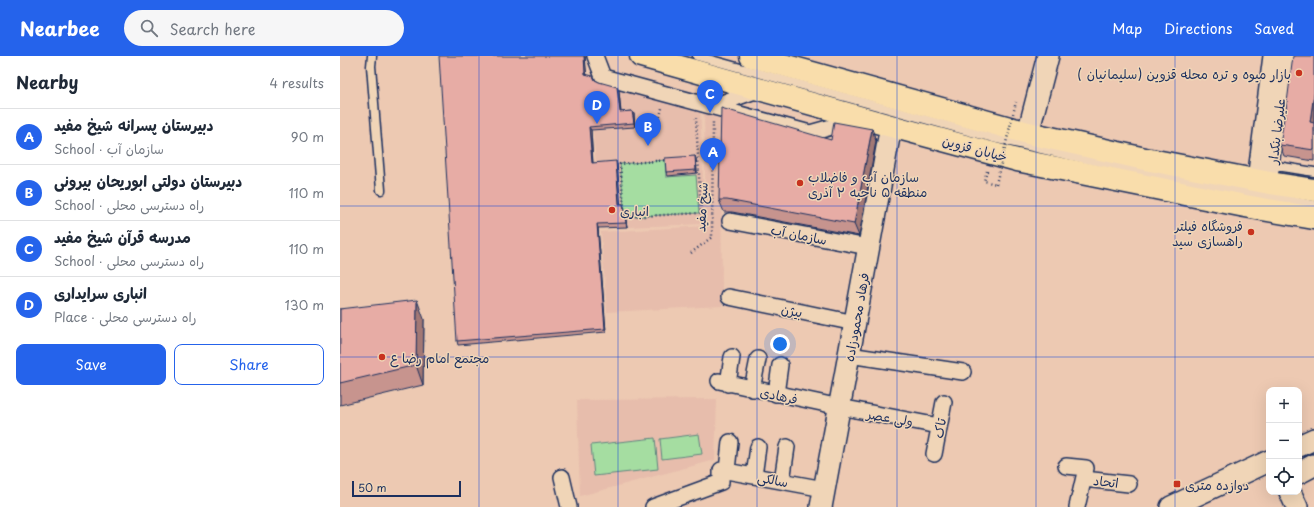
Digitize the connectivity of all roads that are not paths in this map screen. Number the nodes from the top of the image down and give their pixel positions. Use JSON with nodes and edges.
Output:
{"nodes":[{"id":1,"x":372,"y":56,"type":"edge"},
{"id":2,"x":595,"y":56,"type":"edge"},
{"id":3,"x":641,"y":56,"type":"edge"},
{"id":4,"x":697,"y":56,"type":"edge"},
{"id":5,"x":751,"y":56,"type":"edge"},
{"id":6,"x":1048,"y":56,"type":"edge"},
{"id":7,"x":1271,"y":56,"type":"edge"},
{"id":8,"x":1286,"y":56,"type":"edge"},
{"id":9,"x":762,"y":89,"type":"junction"},
{"id":10,"x":713,"y":106,"type":"junction"},
{"id":11,"x":864,"y":118,"type":"junction"},
{"id":12,"x":891,"y":126,"type":"junction"},
{"id":13,"x":1028,"y":133,"type":"junction"},
{"id":14,"x":1314,"y":172,"type":"edge"},
{"id":15,"x":1265,"y":176,"type":"junction"},
{"id":16,"x":382,"y":190,"type":"dead end"},
{"id":17,"x":1314,"y":190,"type":"edge"},
{"id":18,"x":1314,"y":205,"type":"edge"},
{"id":19,"x":1314,"y":218,"type":"edge"},
{"id":20,"x":730,"y":221,"type":"dead end"},
{"id":21,"x":868,"y":247,"type":"junction"},
{"id":22,"x":729,"y":297,"type":"dead end"},
{"id":23,"x":855,"y":323,"type":"junction"},
{"id":24,"x":849,"y":355,"type":"junction"},
{"id":25,"x":732,"y":357,"type":"dead end"},
{"id":26,"x":758,"y":359,"type":"dead end"},
{"id":27,"x":780,"y":364,"type":"dead end"},
{"id":28,"x":963,"y":372,"type":"dead end"},
{"id":29,"x":752,"y":389,"type":"junction"},
{"id":30,"x":776,"y":394,"type":"junction"},
{"id":31,"x":944,"y":402,"type":"dead end"},
{"id":32,"x":840,"y":408,"type":"junction"},
{"id":33,"x":939,"y":426,"type":"junction"},
{"id":34,"x":1314,"y":439,"type":"edge"},
{"id":35,"x":730,"y":442,"type":"dead end"},
{"id":36,"x":1302,"y":445,"type":"edge"},
{"id":37,"x":758,"y":447,"type":"dead end"},
{"id":38,"x":787,"y":447,"type":"dead end"},
{"id":39,"x":934,"y":454,"type":"dead end"},
{"id":40,"x":1266,"y":462,"type":"edge"},
{"id":41,"x":1314,"y":465,"type":"edge"},
{"id":42,"x":1066,"y":466,"type":"dead end"},
{"id":43,"x":724,"y":470,"type":"junction"},
{"id":44,"x":1302,"y":471,"type":"edge"},
{"id":45,"x":754,"y":476,"type":"junction"},
{"id":46,"x":562,"y":477,"type":"dead end"},
{"id":47,"x":1084,"y":479,"type":"junction"},
{"id":48,"x":782,"y":481,"type":"junction"},
{"id":49,"x":1129,"y":484,"type":"dead end"},
{"id":50,"x":1291,"y":495,"type":"edge"},
{"id":51,"x":823,"y":498,"type":"edge"},
{"id":52,"x":568,"y":507,"type":"edge"},
{"id":53,"x":652,"y":507,"type":"edge"},
{"id":54,"x":1077,"y":507,"type":"edge"},
{"id":55,"x":1171,"y":507,"type":"edge"},
{"id":56,"x":1297,"y":507,"type":"edge"}],
"edges":[{"from":1,"to":16,"type":"lane"},
{"from":2,"to":10,"type":"street"},
{"from":3,"to":9,"type":"main road","name":"خیابان قزوین"},
{"from":4,"to":18,"type":"lane"},
{"from":5,"to":13,"type":"main road"},
{"from":6,"to":13,"type":"street"},
{"from":7,"to":15,"type":"street","name":"علیرضا بنکدار"},
{"from":8,"to":15,"type":"street","name":"علیرضا بنکدار"},
{"from":9,"to":10,"type":"street"},
{"from":9,"to":11,"type":"main road","name":"خیابان قزوین"},
{"from":10,"to":11,"type":"street"},
{"from":11,"to":12,"type":"main road","name":"خیابان قزوین"},
{"from":12,"to":19,"type":"main road","name":"خیابان قزوین"},
{"from":12,"to":21,"type":"street","name":"فرهاد محمودزاده"},
{"from":13,"to":15,"type":"main road"},
{"from":14,"to":15,"type":"lane"},
{"from":15,"to":17,"type":"main road"},
{"from":20,"to":21,"type":"street","name":"سازمان آب"},
{"from":21,"to":23,"type":"street","name":"فرهاد محمودزاده"},
{"from":22,"to":23,"type":"street","name":"بیژن"},
{"from":23,"to":24,"type":"street","name":"فرهاد محمودزاده"},
{"from":24,"to":28,"type":"street"},
{"from":24,"to":32,"type":"street","name":"فرهاد محمودزاده"},
{"from":25,"to":29,"type":"street","name":"فرهادی"},
{"from":26,"to":29,"type":"street"},
{"from":27,"to":30,"type":"street"},
{"from":29,"to":30,"type":"street","name":"فرهادی"},
{"from":30,"to":32,"type":"street","name":"فرهادی"},
{"from":31,"to":33,"type":"street","name":"تاک"},
{"from":32,"to":33,"type":"street","name":"ولی عصر"},
{"from":32,"to":51,"type":"street","name":"فرهاد محمودزاده"},
{"from":33,"to":39,"type":"street","name":"تاک"},
{"from":34,"to":36,"type":"street"},
{"from":35,"to":43,"type":"street"},
{"from":37,"to":45,"type":"street"},
{"from":38,"to":48,"type":"street"},
{"from":40,"to":55,"type":"street"},
{"from":41,"to":44,"type":"street"},
{"from":42,"to":47,"type":"street"},
{"from":43,"to":45,"type":"street","name":"سالکی"},
{"from":43,"to":53,"type":"street"},
{"from":45,"to":48,"type":"street","name":"سالکی"},
{"from":46,"to":52,"type":"street"},
{"from":47,"to":49,"type":"street","name":"اتحاد"},
{"from":47,"to":54,"type":"street"},
{"from":48,"to":51,"type":"street","name":"سالکی"},
{"from":50,"to":56,"type":"street"}]}
